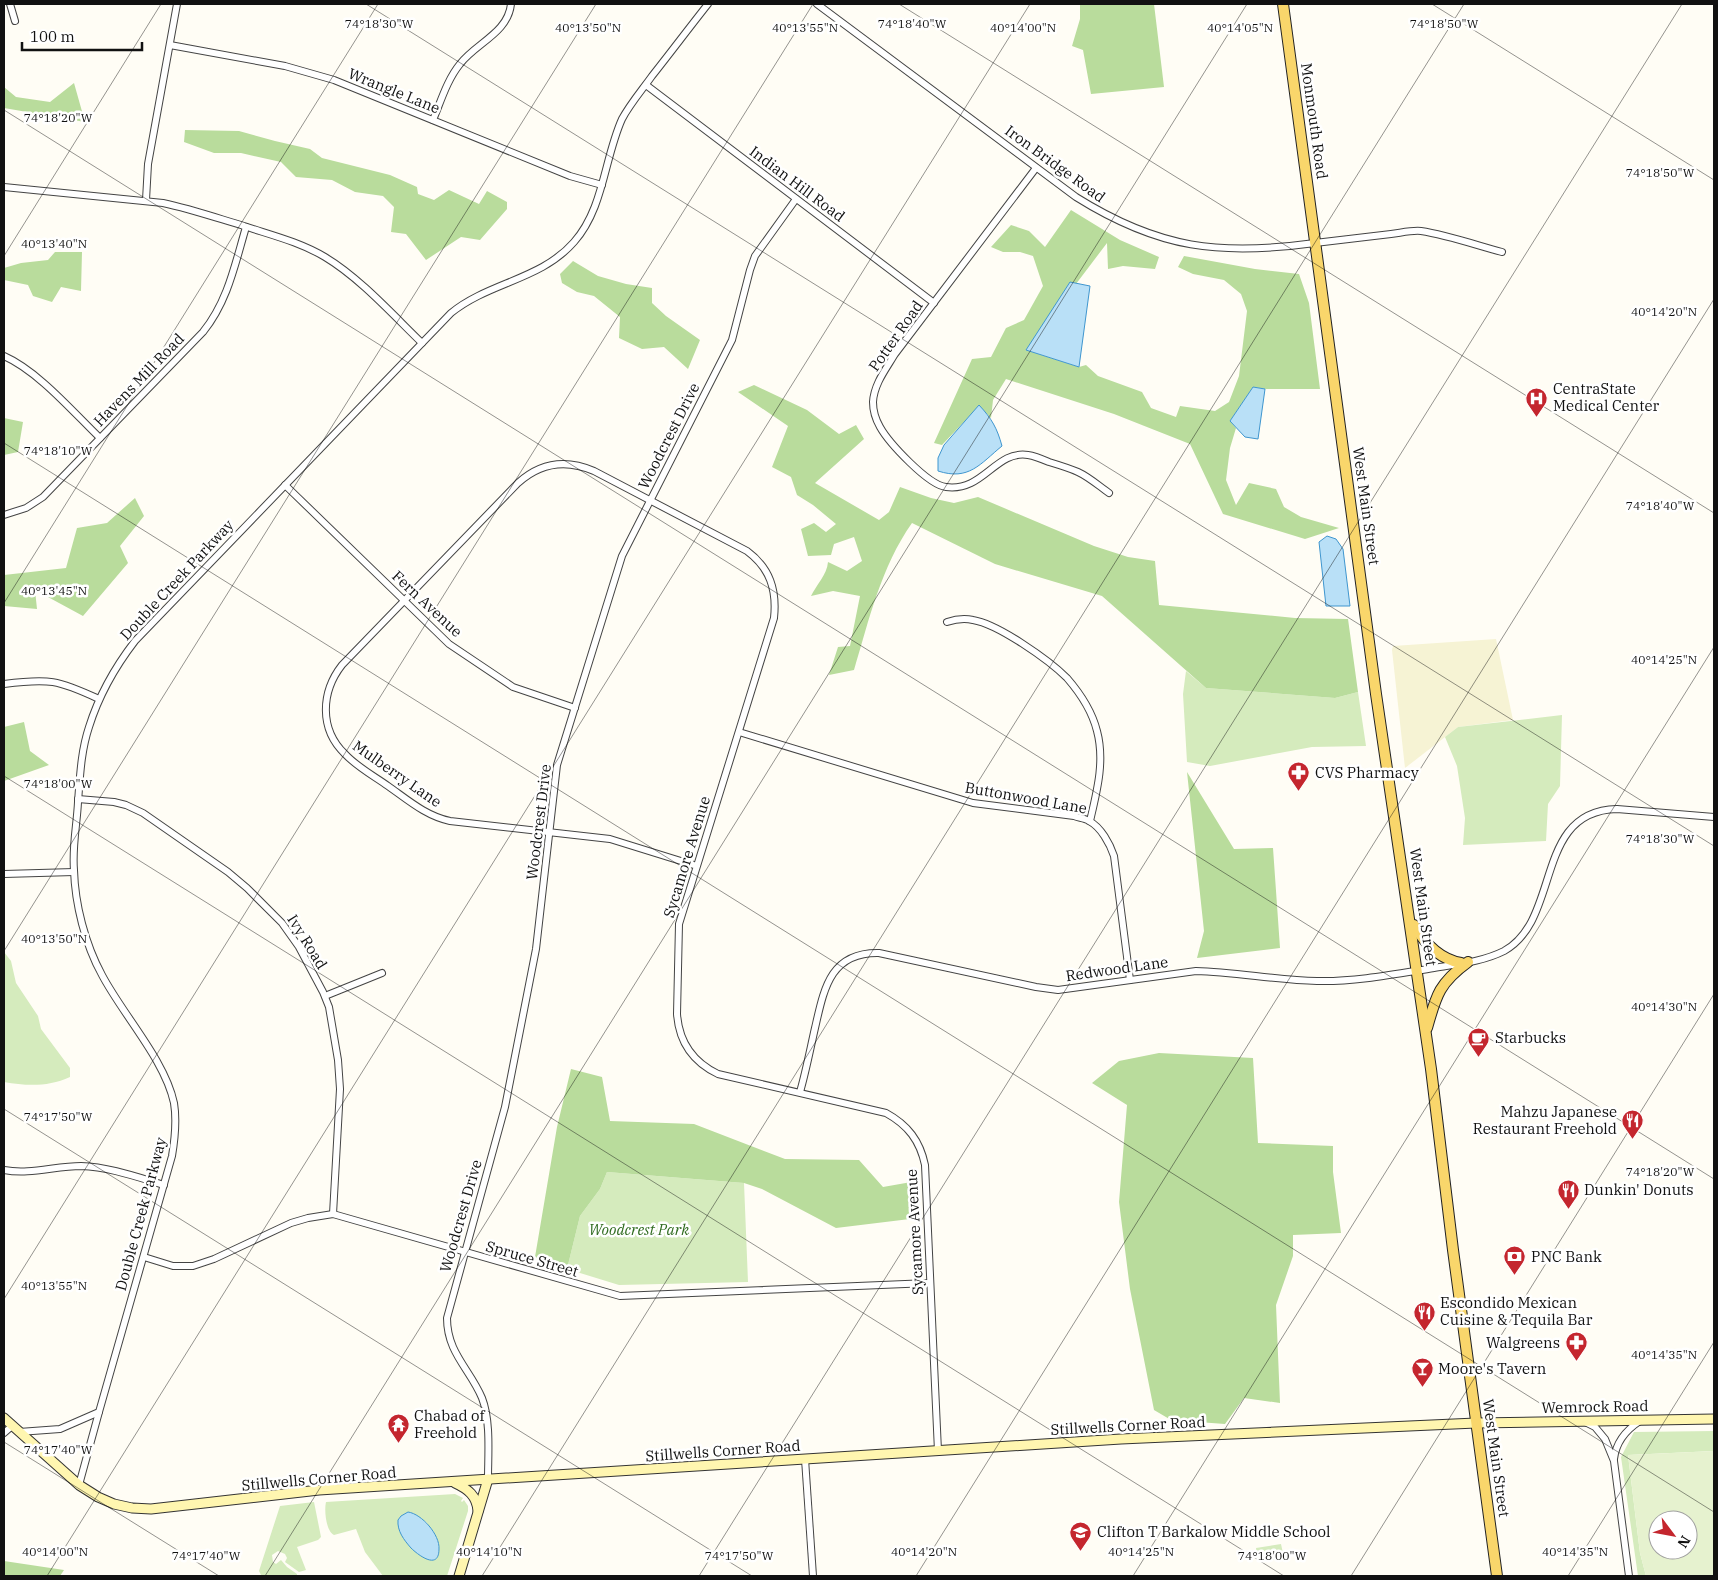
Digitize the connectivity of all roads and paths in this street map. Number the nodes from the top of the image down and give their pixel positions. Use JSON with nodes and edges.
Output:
{"nodes":[{"id":1,"x":10,"y":4,"type":"edge"},
{"id":2,"x":177,"y":4,"type":"edge"},
{"id":3,"x":511,"y":4,"type":"edge"},
{"id":4,"x":708,"y":4,"type":"edge"},
{"id":5,"x":817,"y":4,"type":"edge"},
{"id":6,"x":1283,"y":4,"type":"edge"},
{"id":7,"x":15,"y":22,"type":"dead end"},
{"id":8,"x":170,"y":45,"type":"junction"},
{"id":9,"x":646,"y":85,"type":"junction"},
{"id":10,"x":433,"y":120,"type":"junction"},
{"id":11,"x":1036,"y":168,"type":"junction"},
{"id":12,"x":602,"y":185,"type":"junction"},
{"id":13,"x":4,"y":187,"type":"edge"},
{"id":14,"x":796,"y":199,"type":"junction"},
{"id":15,"x":146,"y":200,"type":"junction"},
{"id":16,"x":246,"y":227,"type":"junction"},
{"id":17,"x":1316,"y":243,"type":"junction"},
{"id":18,"x":1502,"y":252,"type":"dead end"},
{"id":19,"x":934,"y":303,"type":"junction"},
{"id":20,"x":422,"y":343,"type":"junction"},
{"id":21,"x":4,"y":356,"type":"edge"},
{"id":22,"x":100,"y":438,"type":"junction"},
{"id":23,"x":550,"y":465,"type":"joint"},
{"id":24,"x":285,"y":485,"type":"junction"},
{"id":25,"x":1109,"y":493,"type":"dead end"},
{"id":26,"x":650,"y":500,"type":"junction"},
{"id":27,"x":4,"y":515,"type":"edge"},
{"id":28,"x":404,"y":600,"type":"junction"},
{"id":29,"x":947,"y":622,"type":"dead end"},
{"id":30,"x":4,"y":684,"type":"edge"},
{"id":31,"x":98,"y":700,"type":"junction"},
{"id":32,"x":575,"y":708,"type":"junction"},
{"id":33,"x":739,"y":732,"type":"junction"},
{"id":34,"x":78,"y":799,"type":"junction"},
{"id":35,"x":1714,"y":817,"type":"edge"},
{"id":36,"x":1090,"y":821,"type":"junction"},
{"id":37,"x":549,"y":832,"type":"junction"},
{"id":38,"x":697,"y":866,"type":"junction"},
{"id":39,"x":74,"y":872,"type":"junction"},
{"id":40,"x":4,"y":874,"type":"edge"},
{"id":41,"x":1410,"y":917,"type":"junction"},
{"id":42,"x":1465,"y":963,"type":"junction"},
{"id":43,"x":1418,"y":970,"type":"junction"},
{"id":44,"x":382,"y":972,"type":"dead end"},
{"id":45,"x":1130,"y":980,"type":"junction"},
{"id":46,"x":325,"y":996,"type":"junction"},
{"id":47,"x":1426,"y":1034,"type":"junction"},
{"id":48,"x":800,"y":1092,"type":"junction"},
{"id":49,"x":4,"y":1170,"type":"edge"},
{"id":50,"x":164,"y":1185,"type":"junction"},
{"id":51,"x":333,"y":1214,"type":"junction"},
{"id":52,"x":464,"y":1252,"type":"junction"},
{"id":53,"x":144,"y":1257,"type":"junction"},
{"id":54,"x":930,"y":1283,"type":"junction"},
{"id":55,"x":99,"y":1412,"type":"junction"},
{"id":56,"x":4,"y":1418,"type":"edge"},
{"id":57,"x":1714,"y":1419,"type":"edge"},
{"id":58,"x":1582,"y":1420,"type":"junction"},
{"id":59,"x":1640,"y":1421,"type":"junction"},
{"id":60,"x":1476,"y":1423,"type":"junction"},
{"id":61,"x":12,"y":1426,"type":"junction"},
{"id":62,"x":19,"y":1432,"type":"junction"},
{"id":63,"x":4,"y":1434,"type":"edge"},
{"id":64,"x":938,"y":1450,"type":"junction"},
{"id":65,"x":805,"y":1459,"type":"junction"},
{"id":66,"x":1614,"y":1460,"type":"junction"},
{"id":67,"x":488,"y":1479,"type":"junction"},
{"id":68,"x":454,"y":1483,"type":"junction"},
{"id":69,"x":79,"y":1485,"type":"junction"},
{"id":70,"x":478,"y":1514,"type":"junction"},
{"id":71,"x":459,"y":1576,"type":"edge"},
{"id":72,"x":812,"y":1576,"type":"edge"},
{"id":73,"x":1497,"y":1576,"type":"edge"},
{"id":74,"x":1629,"y":1576,"type":"edge"}],
"edges":[{"from":1,"to":7,"type":"street"},
{"from":2,"to":8,"type":"street"},
{"from":3,"to":10,"type":"street"},
{"from":4,"to":9,"type":"street","name":"Double Creek Parkway"},
{"from":5,"to":11,"type":"street","name":"Iron Bridge Road"},
{"from":6,"to":17,"type":"main road","name":"Monmouth Road"},
{"from":8,"to":10,"type":"street","name":"Wrangle Lane"},
{"from":8,"to":15,"type":"street"},
{"from":9,"to":12,"type":"street","name":"Double Creek Parkway"},
{"from":9,"to":14,"type":"street","name":"Indian Hill Road"},
{"from":10,"to":12,"type":"street","name":"Wrangle Lane"},
{"from":11,"to":17,"type":"street","name":"Iron Bridge Road"},
{"from":11,"to":19,"type":"street","name":"Potter Road"},
{"from":12,"to":20,"type":"street","name":"Double Creek Parkway"},
{"from":13,"to":15,"type":"street"},
{"from":14,"to":19,"type":"street","name":"Indian Hill Road"},
{"from":14,"to":26,"type":"street","name":"Woodcrest Drive"},
{"from":15,"to":16,"type":"street"},
{"from":16,"to":20,"type":"street"},
{"from":16,"to":22,"type":"street","name":"Havens Mill Road"},
{"from":17,"to":18,"type":"street","name":"Iron Bridge Road"},
{"from":17,"to":41,"type":"main road","name":"West Main Street"},
{"from":19,"to":25,"type":"street","name":"Potter Road"},
{"from":20,"to":24,"type":"street","name":"Double Creek Parkway"},
{"from":21,"to":22,"type":"street"},
{"from":22,"to":27,"type":"street","name":"Havens Mill Road"},
{"from":23,"to":26,"type":"street","name":"Sycamore Avenue"},
{"from":23,"to":28,"type":"street","name":"Mulberry Lane"},
{"from":24,"to":28,"type":"street","name":"Fern Avenue"},
{"from":24,"to":31,"type":"street","name":"Double Creek Parkway"},
{"from":26,"to":32,"type":"street","name":"Woodcrest Drive"},
{"from":26,"to":33,"type":"street","name":"Sycamore Avenue"},
{"from":28,"to":32,"type":"street","name":"Fern Avenue"},
{"from":28,"to":37,"type":"street","name":"Mulberry Lane"},
{"from":29,"to":36,"type":"street"},
{"from":30,"to":31,"type":"street"},
{"from":31,"to":34,"type":"street","name":"Double Creek Parkway"},
{"from":32,"to":37,"type":"street","name":"Woodcrest Drive"},
{"from":33,"to":36,"type":"street","name":"Buttonwood Lane"},
{"from":33,"to":38,"type":"street","name":"Sycamore Avenue"},
{"from":34,"to":39,"type":"street","name":"Double Creek Parkway"},
{"from":34,"to":46,"type":"street","name":"Ivy Road"},
{"from":35,"to":42,"type":"street","name":"Redwood Lane"},
{"from":36,"to":45,"type":"street","name":"Buttonwood Lane"},
{"from":37,"to":38,"type":"street","name":"Mulberry Lane"},
{"from":37,"to":52,"type":"street","name":"Woodcrest Drive"},
{"from":38,"to":48,"type":"street","name":"Sycamore Avenue"},
{"from":39,"to":40,"type":"street"},
{"from":39,"to":50,"type":"street","name":"Double Creek Parkway"},
{"from":41,"to":42,"type":"main road"},
{"from":41,"to":43,"type":"main road","name":"West Main Street"},
{"from":42,"to":43,"type":"street","name":"Redwood Lane"},
{"from":42,"to":47,"type":"main road"},
{"from":43,"to":45,"type":"street","name":"Redwood Lane"},
{"from":43,"to":47,"type":"main road","name":"West Main Street"},
{"from":44,"to":46,"type":"street"},
{"from":45,"to":48,"type":"street","name":"Redwood Lane"},
{"from":46,"to":51,"type":"street","name":"Ivy Road"},
{"from":47,"to":60,"type":"main road","name":"West Main Street"},
{"from":48,"to":54,"type":"street","name":"Sycamore Avenue"},
{"from":49,"to":50,"type":"street"},
{"from":50,"to":53,"type":"street","name":"Double Creek Parkway"},
{"from":51,"to":52,"type":"street","name":"Spruce Street"},
{"from":51,"to":53,"type":"street","name":"Spruce Street"},
{"from":52,"to":54,"type":"street","name":"Spruce Street"},
{"from":52,"to":67,"type":"street","name":"Woodcrest Drive"},
{"from":53,"to":55,"type":"street","name":"Double Creek Parkway"},
{"from":54,"to":64,"type":"street","name":"Sycamore Avenue"},
{"from":55,"to":62,"type":"street"},
{"from":55,"to":69,"type":"street","name":"Double Creek Parkway"},
{"from":56,"to":61,"type":"street","name":"Stillwells Corner Road"},
{"from":57,"to":59,"type":"street","name":"Wemrock Road"},
{"from":58,"to":59,"type":"street","name":"Wemrock Road"},
{"from":58,"to":60,"type":"street","name":"Wemrock Road"},
{"from":58,"to":66,"type":"street"},
{"from":59,"to":66,"type":"street"},
{"from":60,"to":64,"type":"street","name":"Stillwells Corner Road"},
{"from":60,"to":73,"type":"main road","name":"West Main Street"},
{"from":61,"to":62,"type":"street","name":"Stillwells Corner Road"},
{"from":61,"to":63,"type":"street"},
{"from":62,"to":69,"type":"street","name":"Stillwells Corner Road"},
{"from":64,"to":65,"type":"street","name":"Stillwells Corner Road"},
{"from":65,"to":67,"type":"street","name":"Stillwells Corner Road"},
{"from":65,"to":72,"type":"street"},
{"from":66,"to":74,"type":"street"},
{"from":67,"to":68,"type":"street","name":"Stillwells Corner Road"},
{"from":67,"to":70,"type":"street"},
{"from":68,"to":69,"type":"street","name":"Stillwells Corner Road"},
{"from":68,"to":70,"type":"street"},
{"from":70,"to":71,"type":"street"}]}
